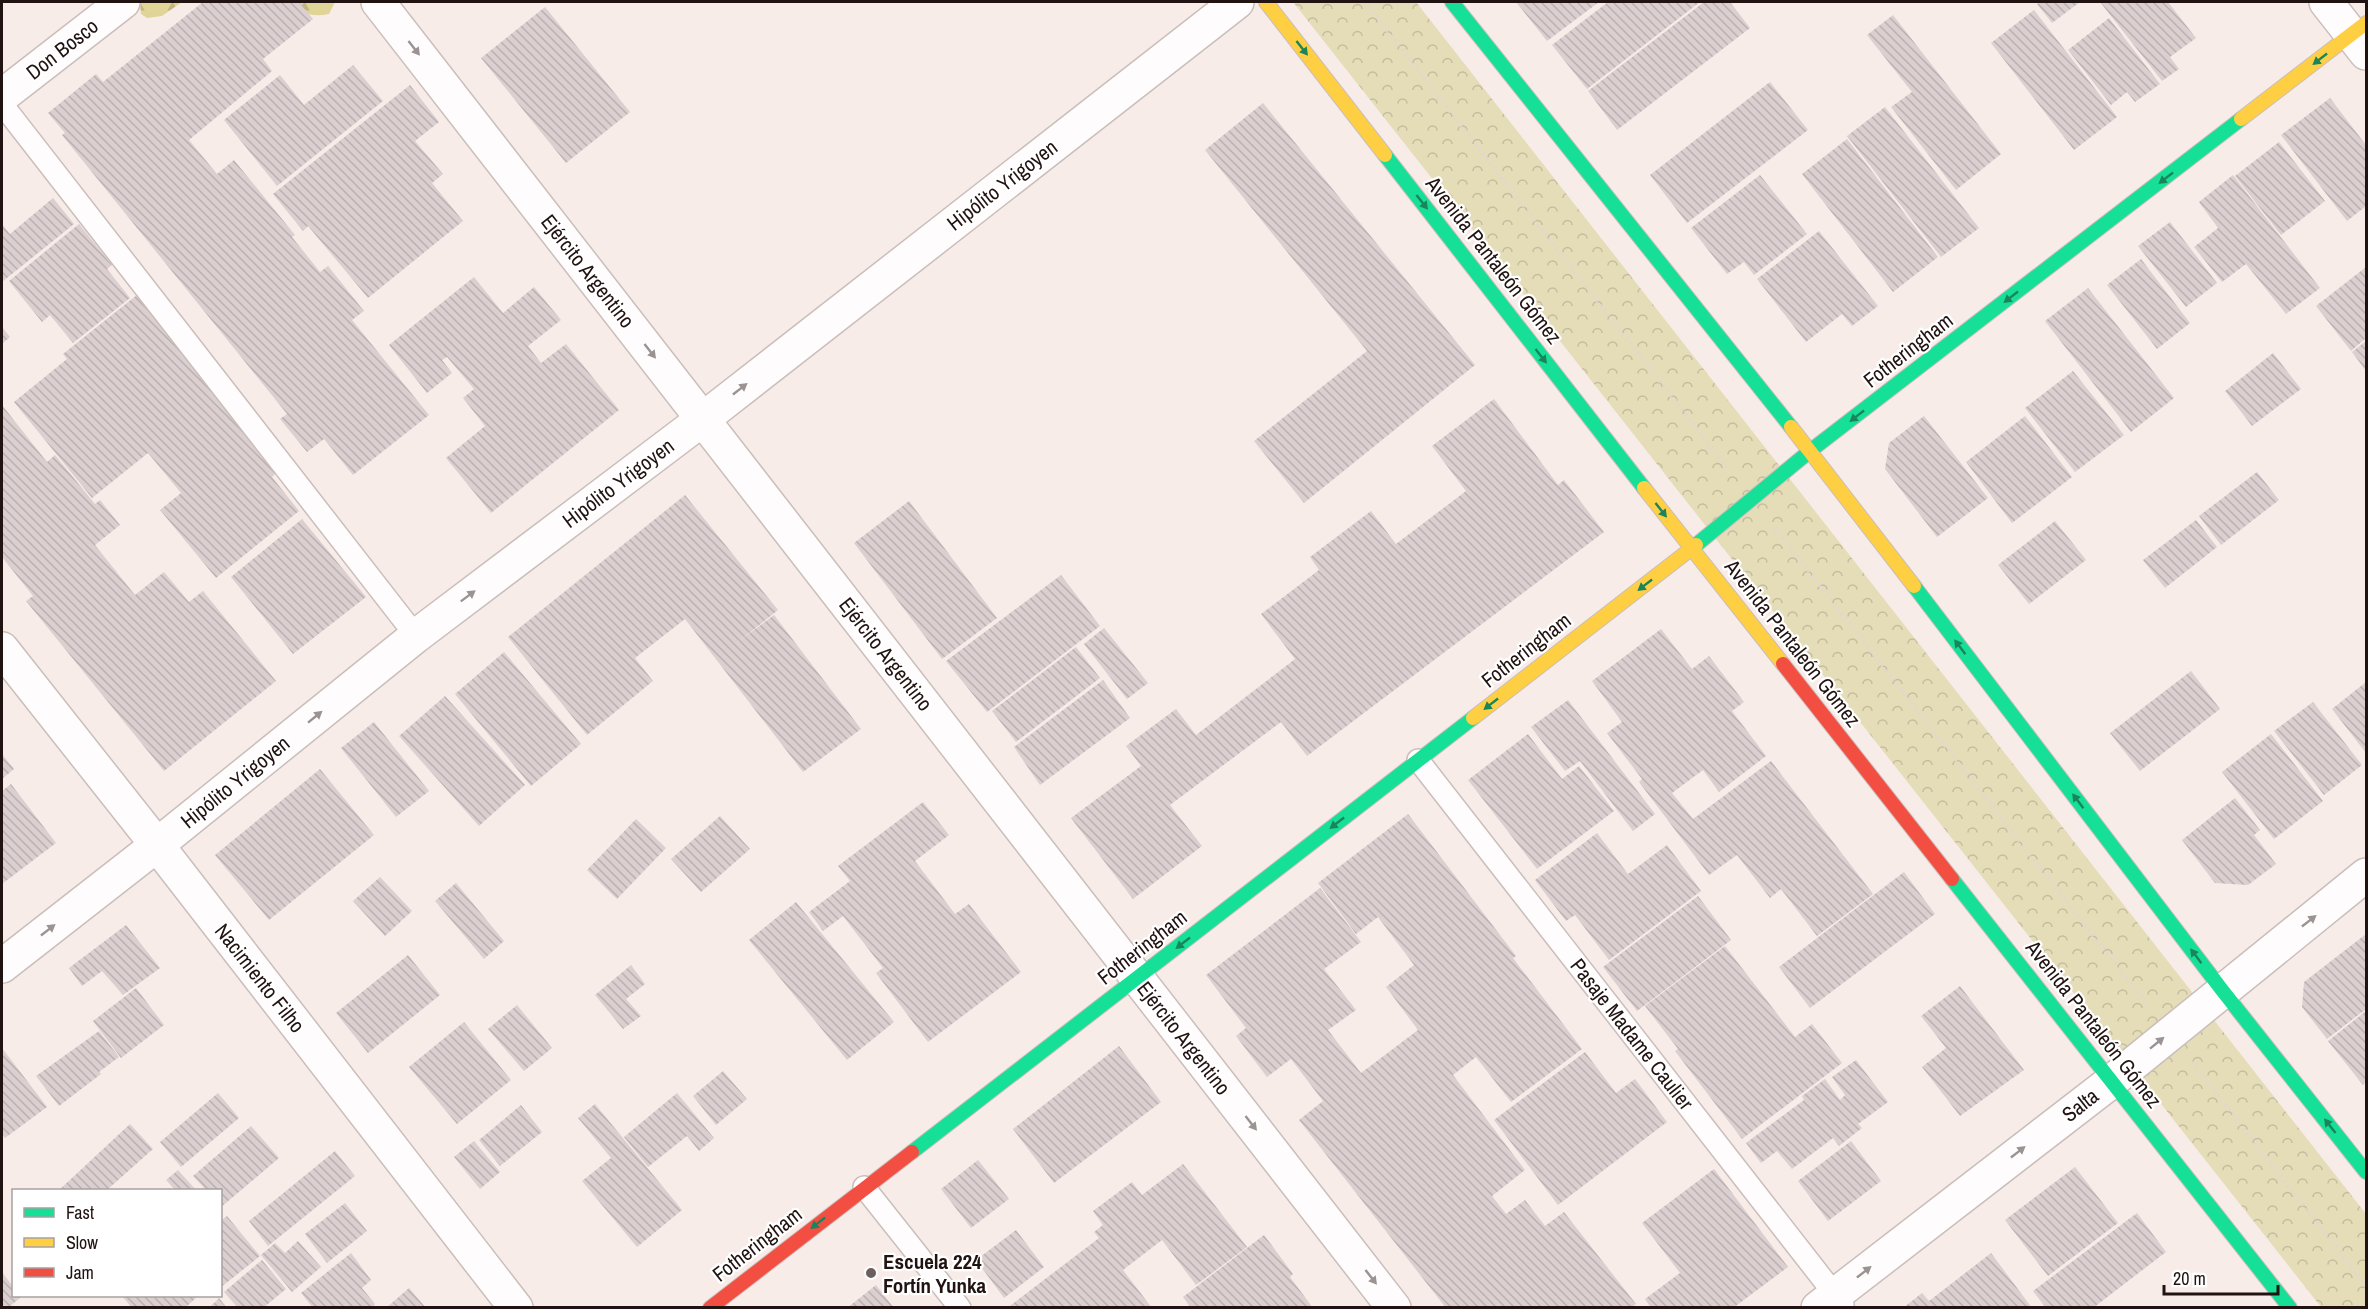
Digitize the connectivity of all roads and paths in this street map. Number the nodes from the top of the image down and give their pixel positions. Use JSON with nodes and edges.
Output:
{"nodes":[{"id":1,"x":123,"y":2,"type":"edge"},
{"id":2,"x":378,"y":2,"type":"edge"},
{"id":3,"x":1237,"y":2,"type":"edge"},
{"id":4,"x":1266,"y":2,"type":"edge"},
{"id":5,"x":1365,"y":2,"type":"edge"},
{"id":6,"x":1452,"y":2,"type":"edge"},
{"id":7,"x":2326,"y":2,"type":"edge"},
{"id":8,"x":2362,"y":37,"type":"edge"},
{"id":9,"x":2,"y":96,"type":"edge"},
{"id":10,"x":2,"y":104,"type":"edge"},
{"id":11,"x":703,"y":419,"type":"junction"},
{"id":12,"x":1810,"y":451,"type":"junction"},
{"id":13,"x":1752,"y":499,"type":"junction"},
{"id":14,"x":1691,"y":549,"type":"junction"},
{"id":15,"x":416,"y":636,"type":"junction"},
{"id":16,"x":2,"y":649,"type":"edge"},
{"id":17,"x":1418,"y":760,"type":"junction"},
{"id":18,"x":157,"y":845,"type":"junction"},
{"id":19,"x":2367,"y":875,"type":"edge"},
{"id":20,"x":2,"y":966,"type":"edge"},
{"id":21,"x":1137,"y":978,"type":"junction"},
{"id":22,"x":2222,"y":990,"type":"junction"},
{"id":23,"x":2169,"y":1033,"type":"junction"},
{"id":24,"x":2112,"y":1081,"type":"junction"},
{"id":25,"x":2367,"y":1172,"type":"edge"},
{"id":26,"x":864,"y":1187,"type":"junction"},
{"id":27,"x":2367,"y":1286,"type":"edge"},
{"id":28,"x":1832,"y":1303,"type":"edge"},
{"id":29,"x":516,"y":1308,"type":"edge"},
{"id":30,"x":710,"y":1308,"type":"edge"},
{"id":31,"x":960,"y":1308,"type":"edge"},
{"id":32,"x":1394,"y":1308,"type":"edge"},
{"id":33,"x":2290,"y":1308,"type":"edge"}],
"edges":[{"from":1,"to":9,"type":"street","name":"Don Bosco"},
{"from":2,"to":11,"type":"street","name":"Ejército Argentino","one_way":true},
{"from":11,"to":3,"type":"street","name":"Hipólito Yrigoyen","one_way":true},
{"from":4,"to":14,"type":"main road","name":"Avenida Pantaleón Gómez","one_way":true},
{"from":5,"to":13,"type":"path"},
{"from":6,"to":12,"type":"main road"},
{"from":7,"to":8,"type":"street"},
{"from":8,"to":12,"type":"main road","name":"Fotheringham","one_way":true},
{"from":10,"to":15,"type":"lane"},
{"from":15,"to":11,"type":"street","name":"Hipólito Yrigoyen","one_way":true},
{"from":11,"to":21,"type":"street","name":"Ejército Argentino"},
{"from":12,"to":13,"type":"main road","name":"Fotheringham"},
{"from":22,"to":12,"type":"main road","one_way":true},
{"from":13,"to":14,"type":"main road","name":"Fotheringham"},
{"from":13,"to":23,"type":"path"},
{"from":14,"to":17,"type":"main road","name":"Fotheringham","one_way":true},
{"from":14,"to":24,"type":"main road","name":"Avenida Pantaleón Gómez"},
{"from":18,"to":15,"type":"street","name":"Hipólito Yrigoyen","one_way":true},
{"from":16,"to":18,"type":"street","name":"Nacimiento Filho"},
{"from":17,"to":21,"type":"main road","name":"Fotheringham","one_way":true},
{"from":17,"to":28,"type":"lane","name":"Pasaje Madame Caulier"},
{"from":20,"to":18,"type":"street","name":"Hipólito Yrigoyen","one_way":true},
{"from":18,"to":29,"type":"street","name":"Nacimiento Filho"},
{"from":22,"to":19,"type":"street","name":"Salta","one_way":true},
{"from":21,"to":26,"type":"main road","name":"Fotheringham"},
{"from":21,"to":32,"type":"street","name":"Ejército Argentino","one_way":true},
{"from":22,"to":23,"type":"street","name":"Salta"},
{"from":25,"to":22,"type":"main road","one_way":true},
{"from":24,"to":23,"type":"street","name":"Salta","one_way":true},
{"from":23,"to":27,"type":"path"},
{"from":28,"to":24,"type":"street","name":"Salta","one_way":true},
{"from":24,"to":33,"type":"main road","name":"Avenida Pantaleón Gómez"},
{"from":26,"to":30,"type":"main road","name":"Fotheringham","one_way":true},
{"from":26,"to":31,"type":"lane"}]}
